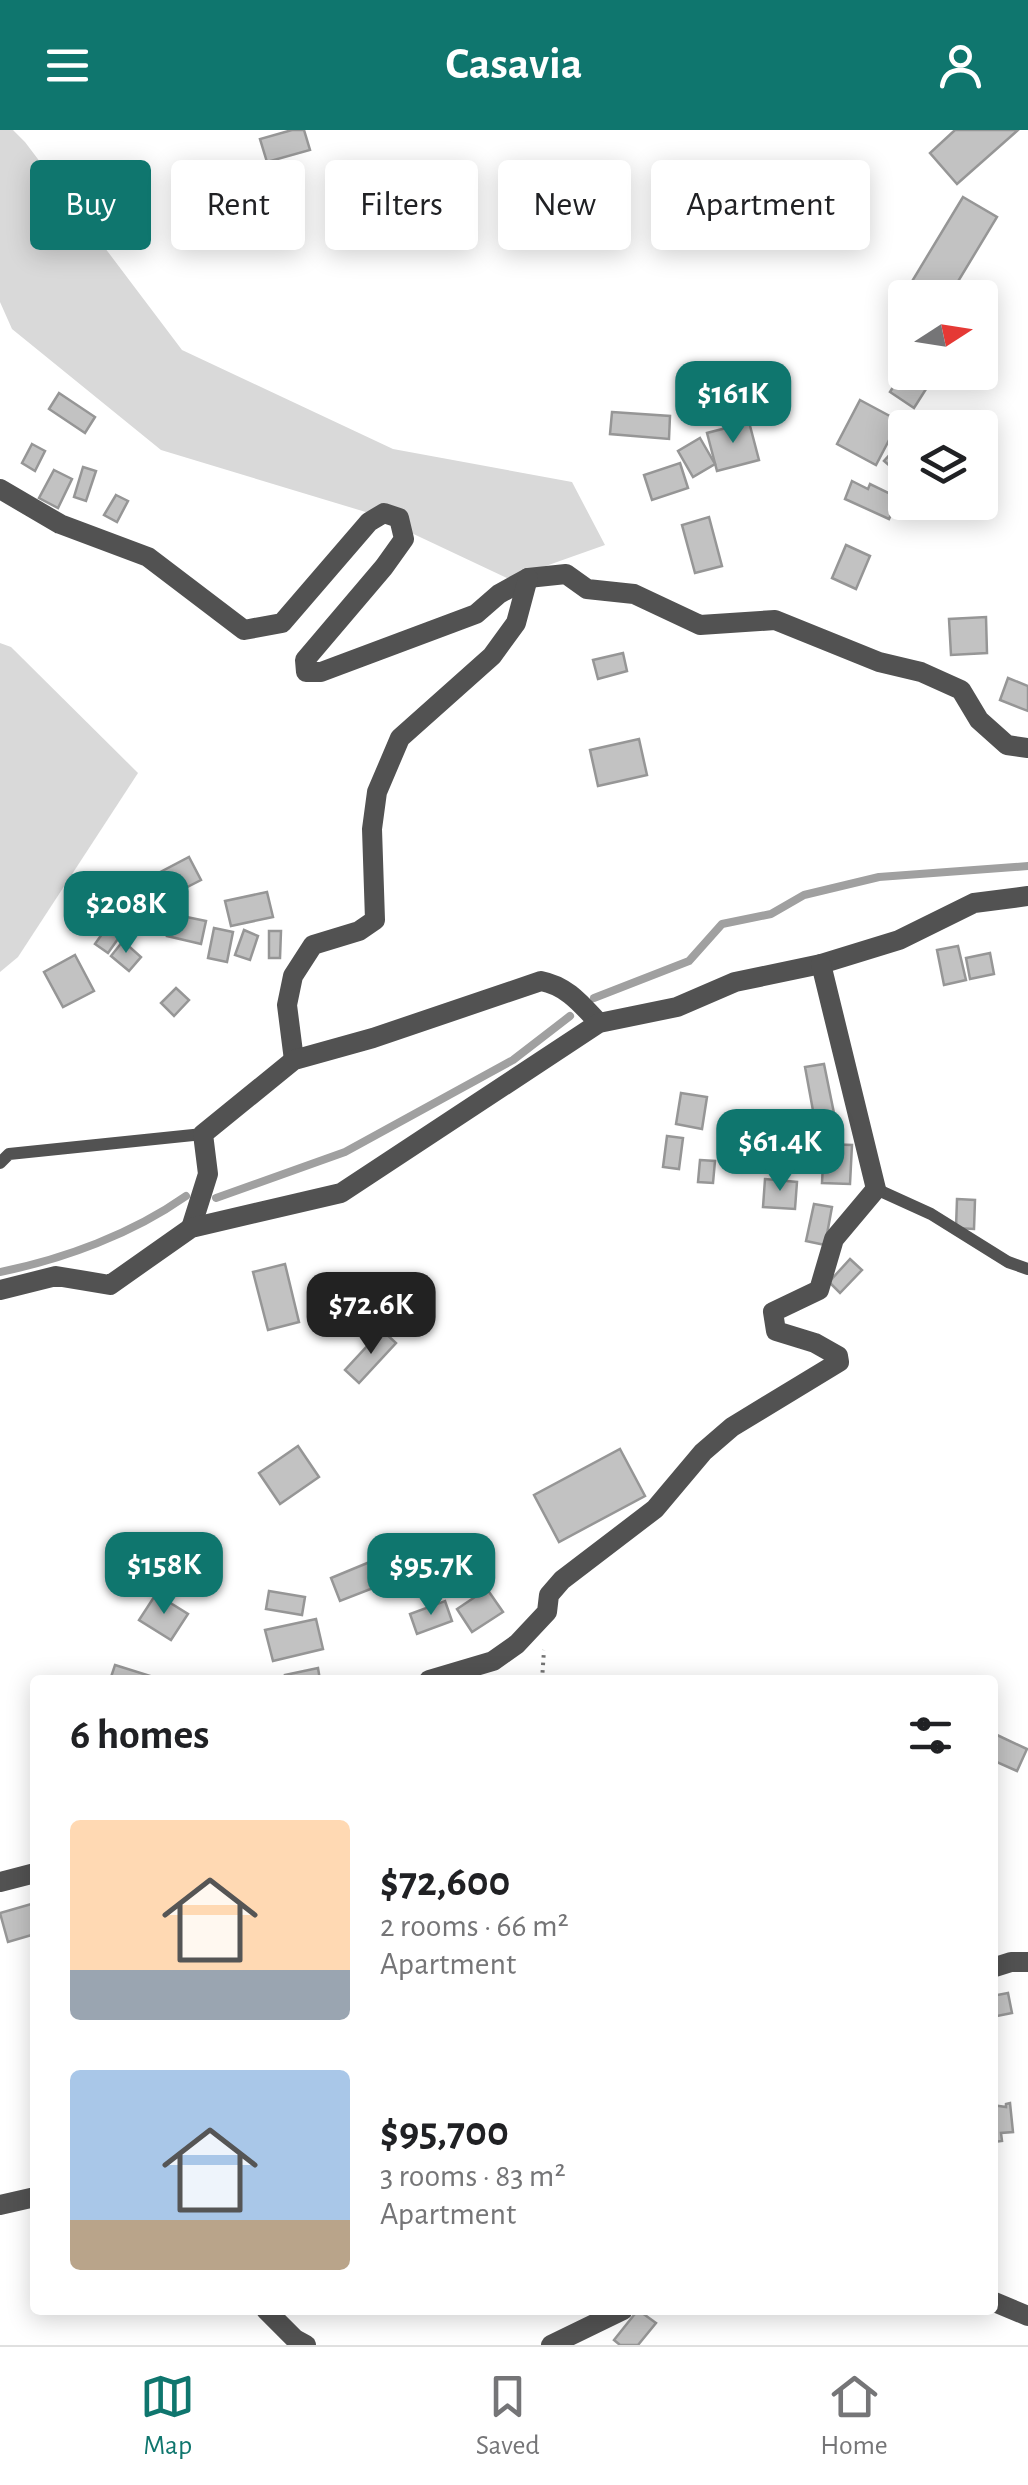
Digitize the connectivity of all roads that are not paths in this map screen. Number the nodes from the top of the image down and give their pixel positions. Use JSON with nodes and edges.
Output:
{"nodes":[{"id":1,"x":0,"y":489,"type":"edge"},
{"id":2,"x":528,"y":578,"type":"junction"},
{"id":3,"x":1028,"y":748,"type":"edge"},
{"id":4,"x":1028,"y":896,"type":"edge"},
{"id":5,"x":821,"y":964,"type":"junction"},
{"id":6,"x":599,"y":1023,"type":"junction"},
{"id":7,"x":294,"y":1060,"type":"junction"},
{"id":8,"x":203,"y":1134,"type":"junction"},
{"id":9,"x":0,"y":1164,"type":"edge"},
{"id":10,"x":876,"y":1189,"type":"junction"},
{"id":11,"x":191,"y":1228,"type":"junction"},
{"id":12,"x":1028,"y":1269,"type":"edge"},
{"id":13,"x":0,"y":1290,"type":"edge"},
{"id":14,"x":445,"y":1675,"type":"edge"},
{"id":15,"x":30,"y":1874,"type":"edge"},
{"id":16,"x":0,"y":1882,"type":"edge"},
{"id":17,"x":1028,"y":1962,"type":"edge"},
{"id":18,"x":998,"y":1966,"type":"edge"},
{"id":19,"x":30,"y":2198,"type":"edge"},
{"id":20,"x":0,"y":2205,"type":"edge"},
{"id":21,"x":998,"y":2304,"type":"edge"},
{"id":22,"x":271,"y":2315,"type":"edge"},
{"id":23,"x":614,"y":2315,"type":"edge"},
{"id":24,"x":618,"y":2315,"type":"edge"},
{"id":25,"x":1028,"y":2316,"type":"edge"},
{"id":26,"x":306,"y":2345,"type":"edge"},
{"id":27,"x":551,"y":2345,"type":"edge"},
{"id":28,"x":585,"y":2345,"type":"edge"}],
"edges":[{"from":1,"to":2,"type":"street"},
{"from":2,"to":3,"type":"street"},
{"from":2,"to":7,"type":"street"},
{"from":4,"to":5,"type":"street"},
{"from":5,"to":6,"type":"street"},
{"from":5,"to":10,"type":"street"},
{"from":6,"to":7,"type":"street"},
{"from":6,"to":11,"type":"street"},
{"from":7,"to":8,"type":"street"},
{"from":8,"to":9,"type":"lane"},
{"from":8,"to":11,"type":"street"},
{"from":10,"to":12,"type":"lane"},
{"from":10,"to":14,"type":"street"},
{"from":11,"to":13,"type":"street"},
{"from":15,"to":16,"type":"street"},
{"from":17,"to":18,"type":"street"},
{"from":19,"to":20,"type":"street"},
{"from":21,"to":25,"type":"street"},
{"from":22,"to":26,"type":"street"},
{"from":23,"to":27,"type":"street"},
{"from":24,"to":28,"type":"street"}]}
